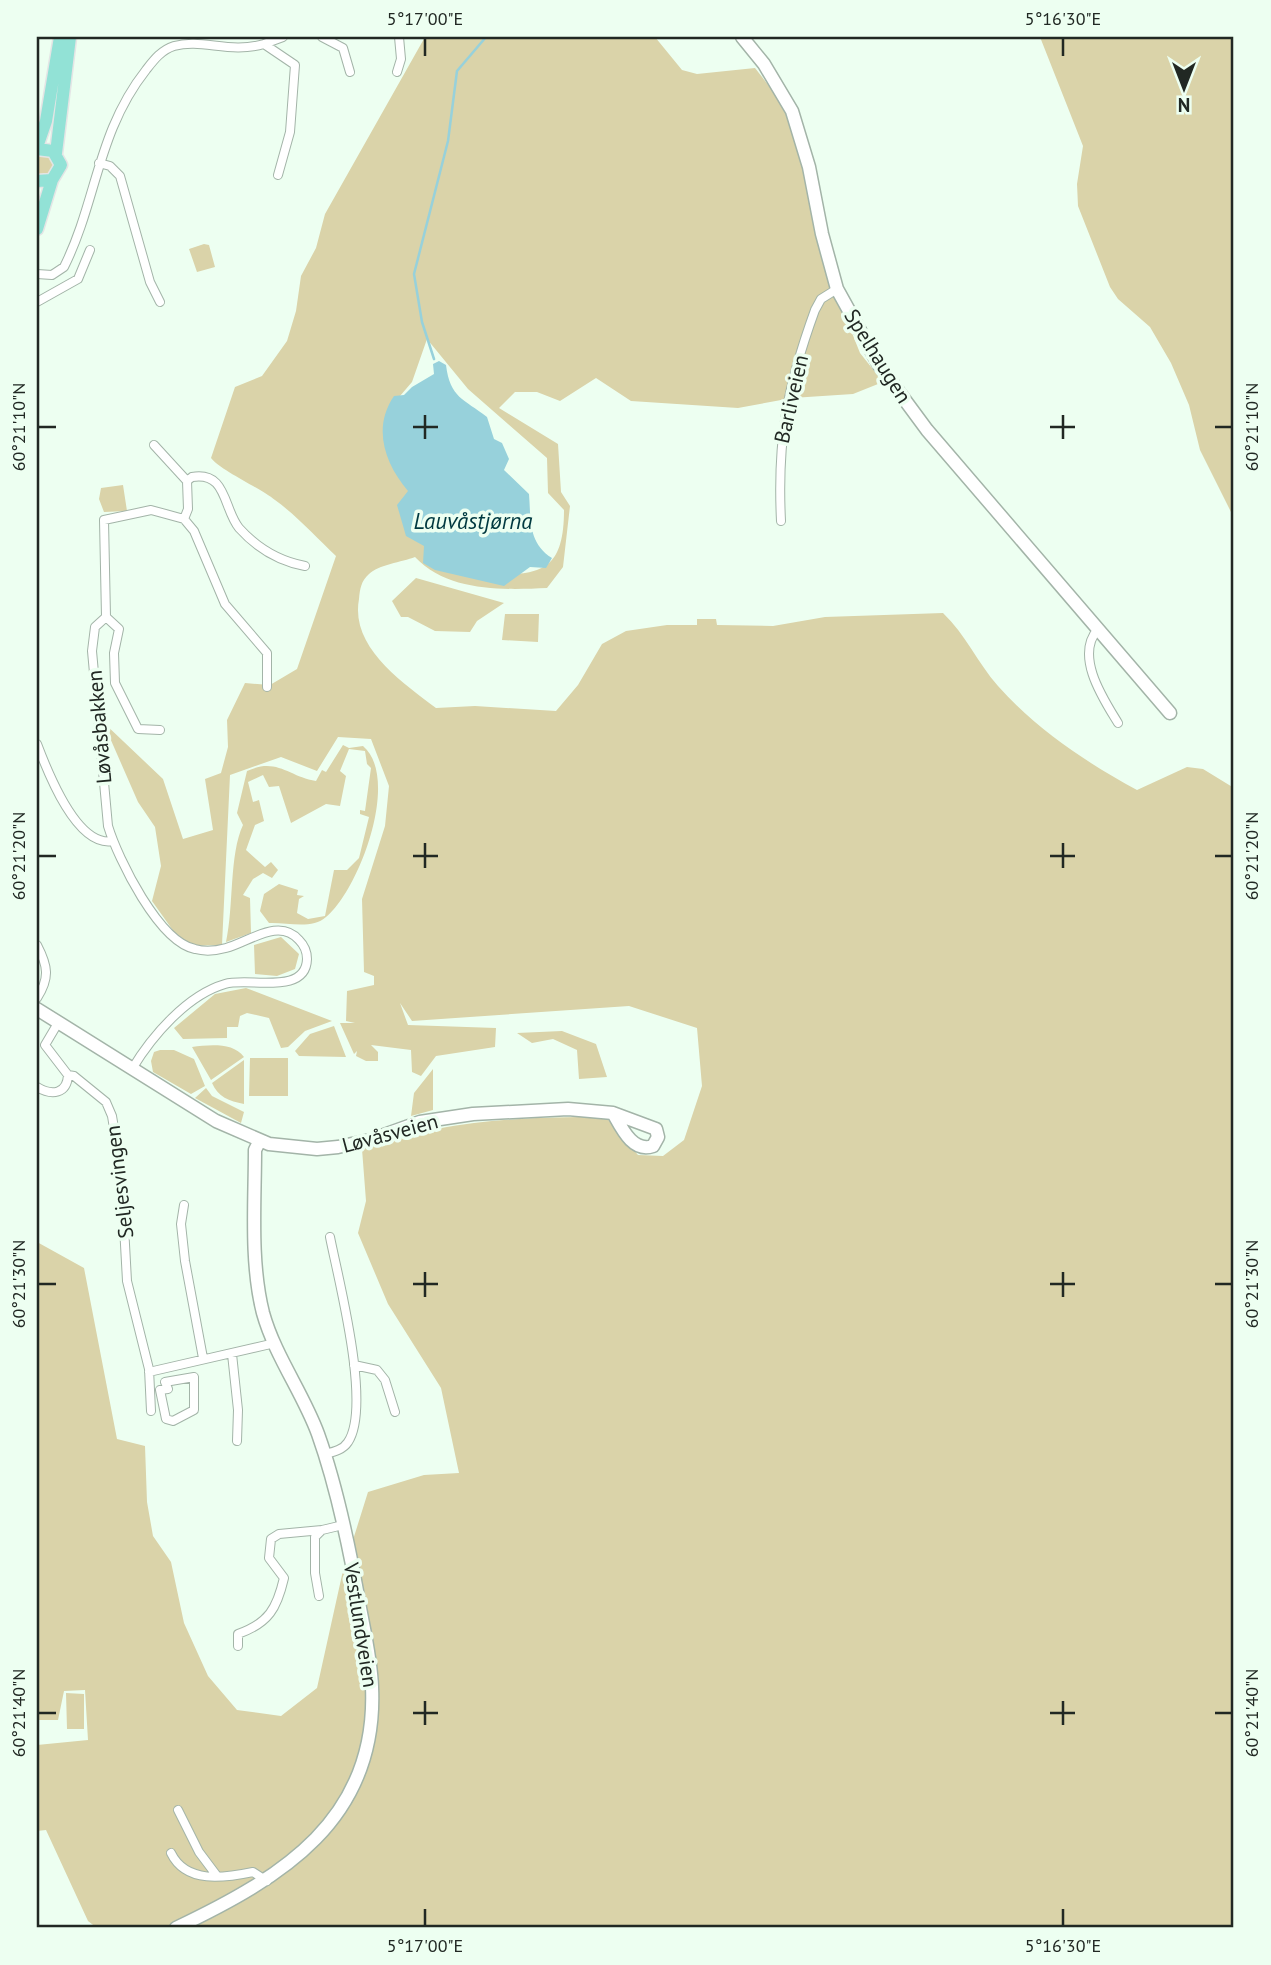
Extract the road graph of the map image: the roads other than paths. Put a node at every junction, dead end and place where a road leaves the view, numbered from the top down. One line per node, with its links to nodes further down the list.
1 (60, 37): 12 (main road)
2 (70, 37): 13 (main road)
3 (219, 37): 9 (street)
4 (283, 37): 8 (street)
5 (322, 37): 10 (street)
6 (399, 37): 11 (street)
7 (742, 37): 21 (main road, Spelhaugen)
8 (264, 44): 9 (street); 15 (street)
9 (216, 47): 14 (street)
10 (350, 72)
11 (397, 72)
12 (37, 148): 13 (main road)
13 (56, 153): 16 (main road)
14 (99, 163): 20 (street); 23 (street)
15 (278, 175)
16 (52, 180): 17 (main road); 18 (main road)
17 (37, 181)
18 (37, 229)
19 (90, 250): 22 (street)
20 (37, 274)
21 (837, 289): 27 (street, Barliveien); 30 (main road, Spelhaugen)
22 (37, 302)
23 (160, 302)
24 (154, 445): 25 (street)
25 (187, 481): 26 (street); 28 (street)
26 (184, 519): 29 (street, Løvåsbakken); 31 (street)
27 (781, 522)
28 (305, 566)
29 (106, 617): 34 (street, Løvåsbakken); 36 (street, Løvåsbakken)
30 (1098, 629): 32 (main road, Spelhaugen); 33 (street)
31 (267, 687)
32 (1170, 713)
33 (1118, 723)
34 (160, 730)
35 (37, 744): 36 (street)
36 (113, 841): 43 (street, Løvåsbakken)
37 (37, 945): 38 (street)
38 (37, 999)
39 (37, 1009): 40 (main road, Løvåsveien)
40 (58, 1023): 42 (street); 43 (main road, Løvåsveien)
41 (37, 1040): 42 (street)
42 (45, 1045): 44 (street, Seljesvingen)
43 (132, 1069): 47 (main road, Løvåsveien)
44 (68, 1074): 45 (street); 54 (street, Seljesvingen)
45 (37, 1087)
46 (613, 1113): 47 (main road, Løvåsveien)
47 (259, 1142): 50 (main road, Vestlundveien)
48 (184, 1205): 52 (street)
49 (330, 1237): 53 (street)
50 (275, 1343): 51 (street); 59 (main road, Vestlundveien)
51 (232, 1354): 52 (street); 58 (street)
52 (203, 1358): 54 (street)
53 (354, 1365): 57 (street); 59 (street)
54 (149, 1372): 56 (street, Seljesvingen)
55 (194, 1377): 55 (street)
56 (151, 1411)
57 (395, 1412)
58 (237, 1441)
59 (325, 1454): 60 (main road, Vestlundveien)
60 (343, 1525): 61 (street); 67 (main road, Vestlundveien)
61 (323, 1530): 62 (street, Vestlundveien); 63 (street)
62 (319, 1596)
63 (237, 1646)
64 (178, 1810): 66 (street)
65 (170, 1853): 66 (street)
66 (217, 1876): 67 (street)
67 (267, 1881): 68 (main road, Vestlundveien)
68 (176, 1928)

